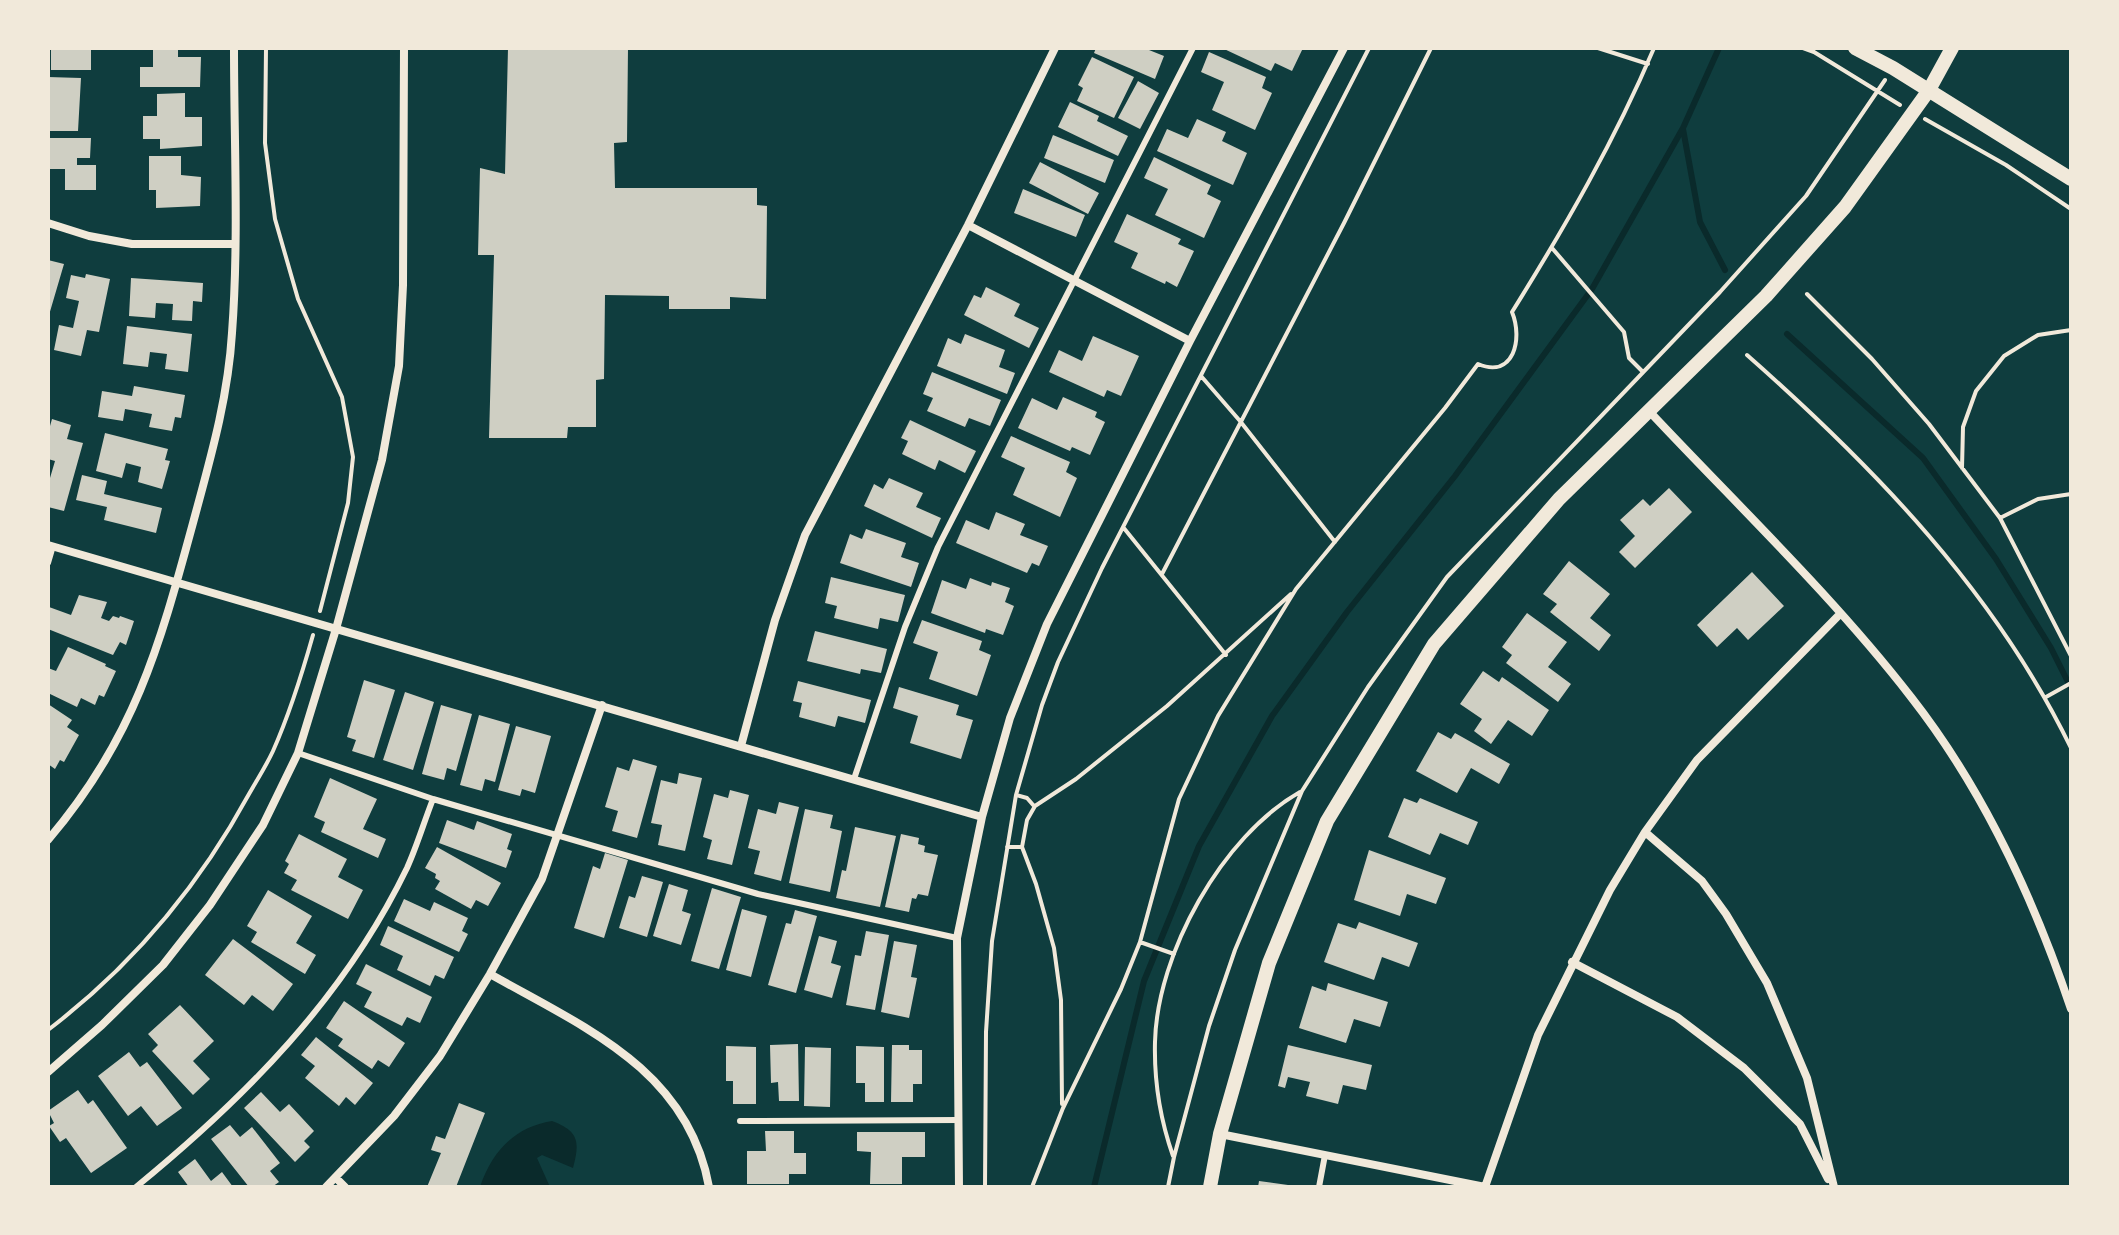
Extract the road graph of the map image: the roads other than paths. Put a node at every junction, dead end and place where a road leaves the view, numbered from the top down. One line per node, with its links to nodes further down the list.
1 (234, 48): 12 (street)
2 (404, 48): 20 (street)
3 (1055, 48): 11 (street)
4 (1193, 48): 13 (lane)
5 (1344, 48): 14 (street)
6 (1855, 48): 8 (street)
7 (1952, 48): 8 (street)
8 (1929, 90): 9 (street); 15 (street)
9 (2071, 179)
10 (48, 223): 12 (street)
11 (968, 225): 13 (street); 22 (street)
12 (234, 244): 18 (street)
13 (1074, 280): 14 (street); 24 (lane)
14 (1190, 341): 26 (street)
15 (1649, 411): 19 (street); 37 (street)
16 (51, 545): 17 (lane); 18 (street)
17 (48, 563)
18 (177, 583): 20 (street); 29 (street)
19 (1840, 614): 27 (street); 33 (street)
20 (336, 629): 21 (street); 23 (street)
21 (602, 705): 22 (street); 28 (street)
22 (741, 746): 24 (street)
23 (298, 753): 25 (lane); 34 (street)
24 (854, 779): 26 (street)
25 (433, 799): 28 (lane); 40 (lane)
26 (982, 817): 30 (street)
27 (1645, 832): 31 (street); 48 (street)
28 (560, 834): 30 (lane); 32 (street)
29 (48, 840)
30 (957, 938): 35 (street)
31 (1572, 962): 47 (street); 48 (street)
32 (490, 974): 39 (street); 43 (street)
33 (2071, 1009)
34 (48, 1072)
35 (959, 1120): 36 (lane); 44 (street)
36 (740, 1121)
37 (1220, 1134): 38 (street); 45 (street)
38 (1325, 1155): 46 (lane); 47 (street)
39 (336, 1178): 41 (street); 42 (street)
40 (136, 1187)
41 (326, 1187)
42 (345, 1187)
43 (709, 1187)
44 (959, 1187)
45 (1210, 1187)
46 (1319, 1187)
47 (1485, 1187)
48 (1834, 1187)

